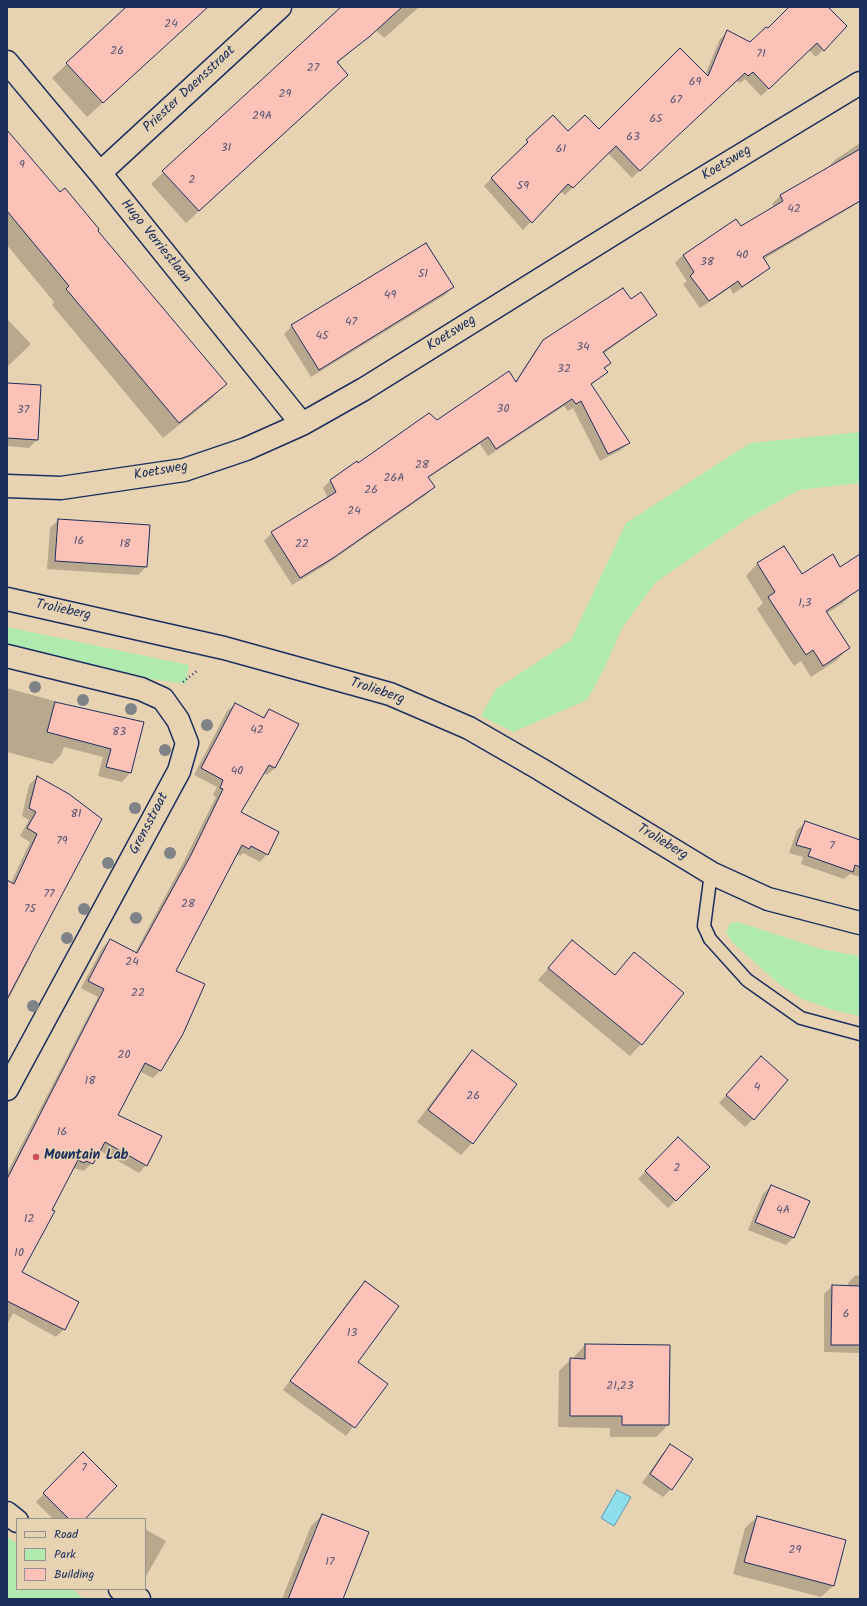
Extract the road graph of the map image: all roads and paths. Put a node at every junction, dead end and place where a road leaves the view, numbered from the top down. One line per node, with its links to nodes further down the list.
1 (280, 7): 4 (street, Priester Daensstraat)
2 (7, 62): 4 (street, Hugo Verriestlaan)
3 (860, 83): 5 (street, Koetsweg)
4 (100, 173): 5 (street, Hugo Verriestlaan)
5 (302, 424): 6 (street, Koetsweg)
6 (7, 486)
7 (7, 599): 8 (street, Trolieberg)
8 (224, 648): 10 (path); 11 (street, Trolieberg)
9 (7, 656): 10 (street)
10 (163, 699): 14 (street, Grensstraat)
11 (711, 873): 12 (street, Trolieberg); 13 (lane)
12 (860, 923)
13 (860, 1034)
14 (7, 1089)
15 (7, 1513): 16 (street)
16 (16, 1520)
17 (122, 1590): 18 (street)
18 (139, 1599)

